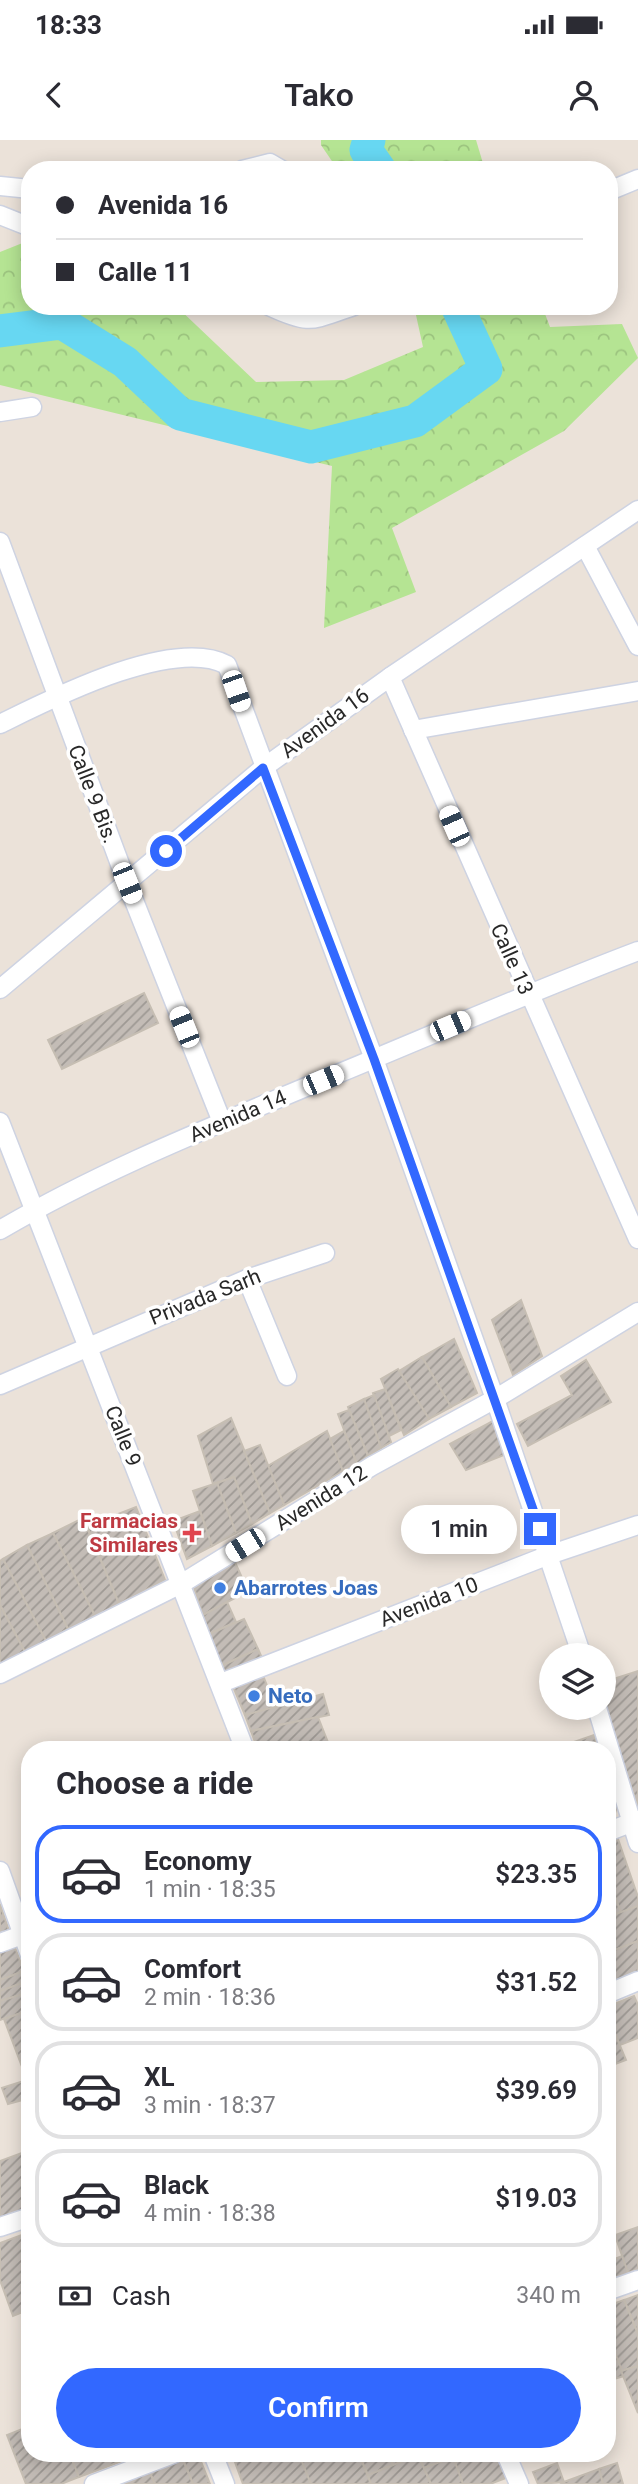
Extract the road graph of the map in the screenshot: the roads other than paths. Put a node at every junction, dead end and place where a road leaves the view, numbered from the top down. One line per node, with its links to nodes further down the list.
1 (638, 179): 3 (street)
2 (0, 186): 4 (street)
3 (618, 187)
4 (21, 188)
5 (0, 215): 6 (street)
6 (21, 223)
7 (289, 315): 8 (street)
8 (329, 315)
9 (32, 407): 10 (street)
10 (0, 412)
11 (638, 510): 13 (street, Avenida 16)
12 (0, 542): 17 (street, Calle 9 Bis.)
13 (585, 546): 14 (street); 15 (street, Avenida 16)
14 (638, 646)
15 (390, 677): 19 (street, Calle 13); 20 (street, Avenida 16)
16 (638, 691): 19 (street)
17 (57, 696): 18 (street); 20 (street); 21 (street, Calle 9 Bis.)
18 (0, 724)
19 (413, 730): 24 (street, Calle 13)
20 (263, 768): 21 (street, Avenida 16); 25 (street)
21 (127, 883): 23 (street, Avenida 16); 27 (street, Calle 9 Bis.)
22 (638, 951): 24 (street, Avenida 14)
23 (0, 989)
24 (527, 994): 25 (street, Avenida 14); 30 (street, Calle 13)
25 (374, 1059): 27 (street, Avenida 14); 37 (street)
26 (0, 1122): 28 (street, Calle 9)
27 (222, 1122): 28 (street, Avenida 14)
28 (35, 1209): 29 (street, Avenida 14); 34 (street, Calle 9)
29 (0, 1230)
30 (638, 1239)
31 (325, 1253): 32 (street, Privada Sarh)
32 (247, 1279): 34 (street, Privada Sarh); 35 (street)
33 (638, 1312): 37 (street, Avenida 12)
34 (87, 1346): 36 (street, Privada Sarh); 40 (street, Calle 9)
35 (287, 1376)
36 (0, 1385)
37 (495, 1399): 39 (street); 40 (street, Avenida 12)
38 (638, 1524): 39 (street, Avenida 10)
39 (550, 1555): 41 (street); 43 (street, Avenida 10)
40 (181, 1584): 42 (street, Avenida 12); 43 (street, Calle 9)
41 (578, 1643)
42 (0, 1674)
43 (221, 1683): 45 (street, Calle 9)
44 (601, 1720): 46 (street)
45 (242, 1741)
46 (608, 1741)
47 (616, 1764): 48 (street)
48 (635, 1821): 49 (street); 50 (street)
49 (616, 1828)
50 (638, 1843)
51 (0, 1871): 52 (street)
52 (21, 1932)
53 (21, 1935): 54 (street)
54 (0, 1943)
55 (638, 1981): 56 (street)
56 (616, 1990)
57 (21, 2220): 58 (street)
58 (0, 2227)
59 (638, 2280): 60 (street)
60 (616, 2288)
61 (152, 2462): 64 (street)
62 (216, 2462): 65 (street)
63 (509, 2462): 66 (street)
64 (94, 2484)
65 (225, 2484)
66 (519, 2484)

